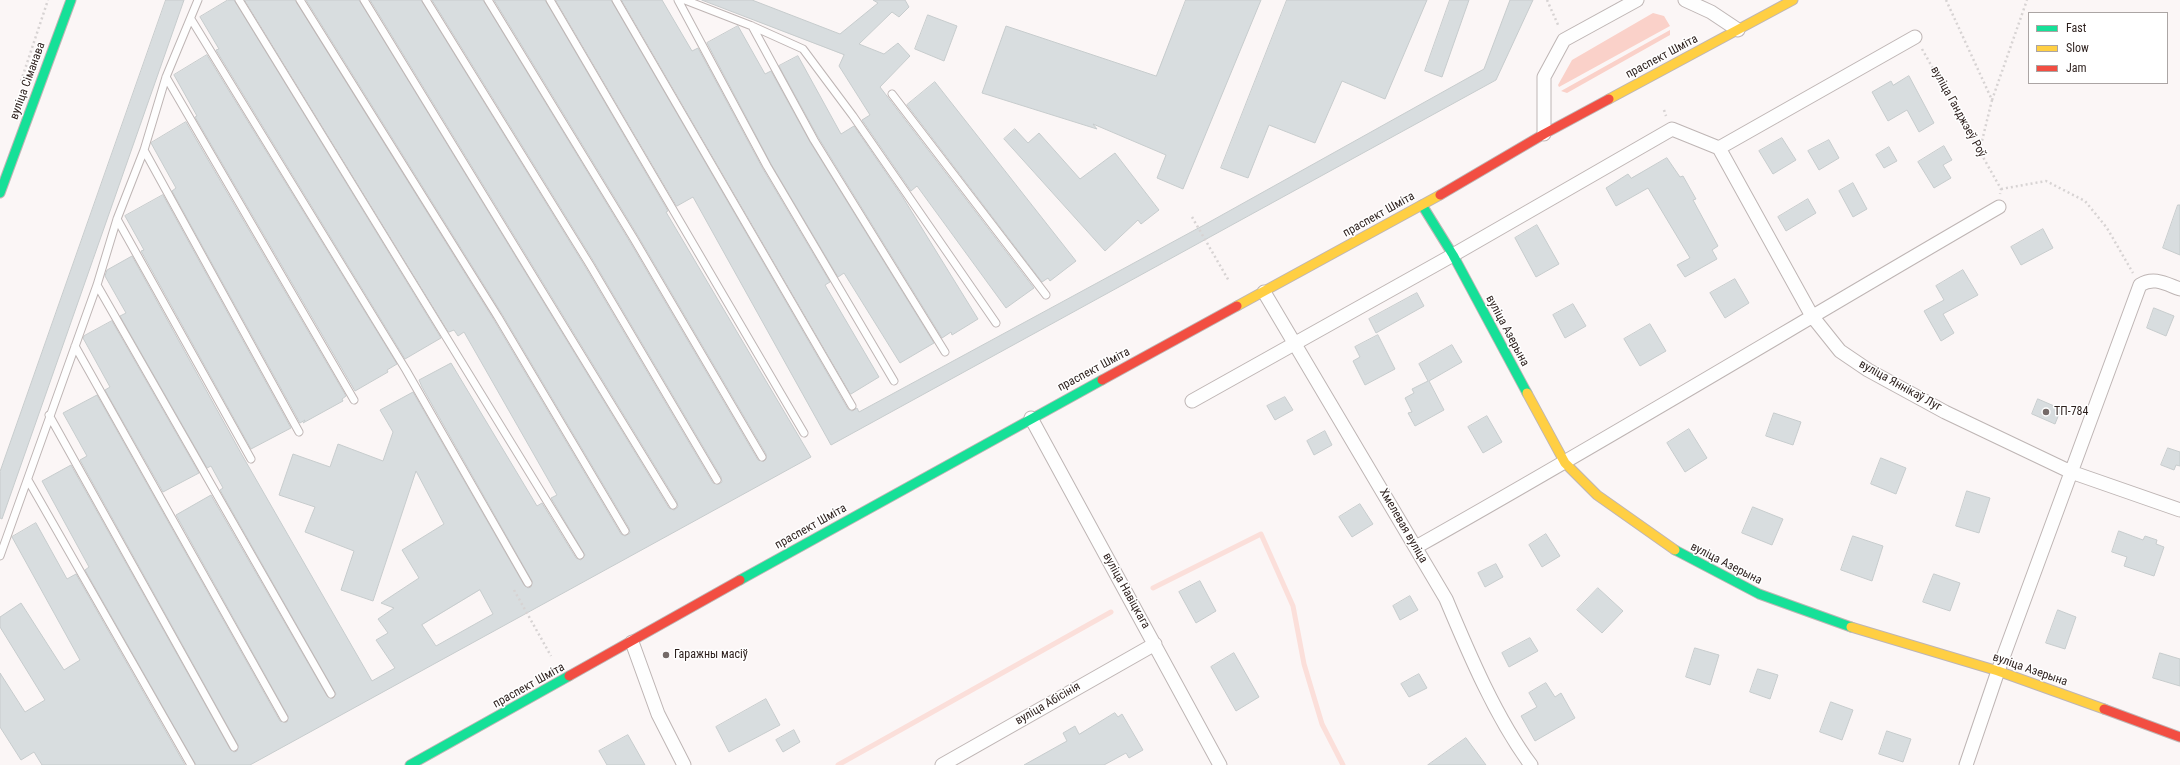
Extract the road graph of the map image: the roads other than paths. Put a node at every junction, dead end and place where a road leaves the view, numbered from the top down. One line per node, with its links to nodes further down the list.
1 (71, 0): 24 (main road, вуліца Сіманава)
2 (198, 0): 15 (lane)
3 (239, 0): 56 (lane)
4 (300, 0): 54 (lane)
5 (364, 0): 52 (lane)
6 (426, 0): 51 (lane)
7 (488, 0): 46 (lane)
8 (550, 0): 45 (lane)
9 (616, 0): 41 (lane)
10 (678, 0): 38 (lane)
11 (685, 0): 16 (lane)
12 (1637, 0): 21 (street)
13 (1685, 0): 17 (street)
14 (1793, 0): 17 (main road, праспект Шміта)
15 (191, 19): 19 (lane); 58 (lane)
16 (752, 26): 34 (lane); 37 (lane)
17 (1738, 30): 21 (main road, праспект Шміта)
18 (1915, 36): 22 (street)
19 (166, 77): 23 (lane); 39 (lane)
20 (892, 94): 32 (lane)
21 (1544, 134): 25 (main road, праспект Шміта)
22 (1719, 148): 28 (street); 33 (street, вуліца Яннікаў Луг)
23 (144, 150): 27 (lane); 44 (lane)
24 (0, 193)
25 (1422, 205): 28 (main road, вуліца Азерына); 31 (main road, праспект Шміта)
26 (1999, 208): 33 (street)
27 (117, 219): 29 (lane); 47 (lane)
28 (1453, 256): 35 (street); 48 (main road, вуліца Азерына)
29 (97, 285): 36 (lane); 62 (lane)
30 (2180, 289): 49 (street)
31 (1264, 292): 35 (street, Хмелевая вуліца); 43 (main road, праспект Шміта)
32 (1046, 295)
33 (1812, 316): 48 (street); 49 (street, вуліца Яннікаў Луг)
34 (996, 323)
35 (1296, 344): 40 (street); 55 (street, Хмелевая вуліца)
36 (75, 346): 42 (lane); 63 (lane)
37 (945, 352)
38 (894, 381)
39 (354, 400)
40 (1192, 402)
41 (852, 406)
42 (49, 415): 50 (lane); 65 (lane)
43 (1031, 418): 59 (main road, праспект Шміта); 60 (street, вуліца Навіцкага)
44 (299, 432)
45 (804, 433)
46 (762, 457)
47 (251, 459)
48 (1565, 463): 55 (street); 61 (main road, вуліца Азерына)
49 (2070, 472): 53 (street, вуліца Яннікаў Луг); 61 (street)
50 (28, 480): 57 (lane); 66 (lane)
51 (717, 480)
52 (673, 505)
53 (2180, 510)
54 (625, 530)
55 (1416, 547): 71 (street, Хмелевая вуліца)
56 (580, 555)
57 (0, 556)
58 (528, 582)
59 (632, 642): 67 (main road, праспект Шміта); 68 (street)
60 (1154, 644): 69 (street, вуліца Абісінія); 70 (street, вуліца Навіцкага)
61 (1998, 671): 64 (main road, вуліца Азерына); 72 (street)
62 (331, 694)
63 (284, 718)
64 (2180, 737)
65 (234, 747)
66 (191, 765)
67 (410, 765)
68 (684, 765)
69 (942, 765)
70 (1220, 765)
71 (1531, 765)
72 (1966, 765)

